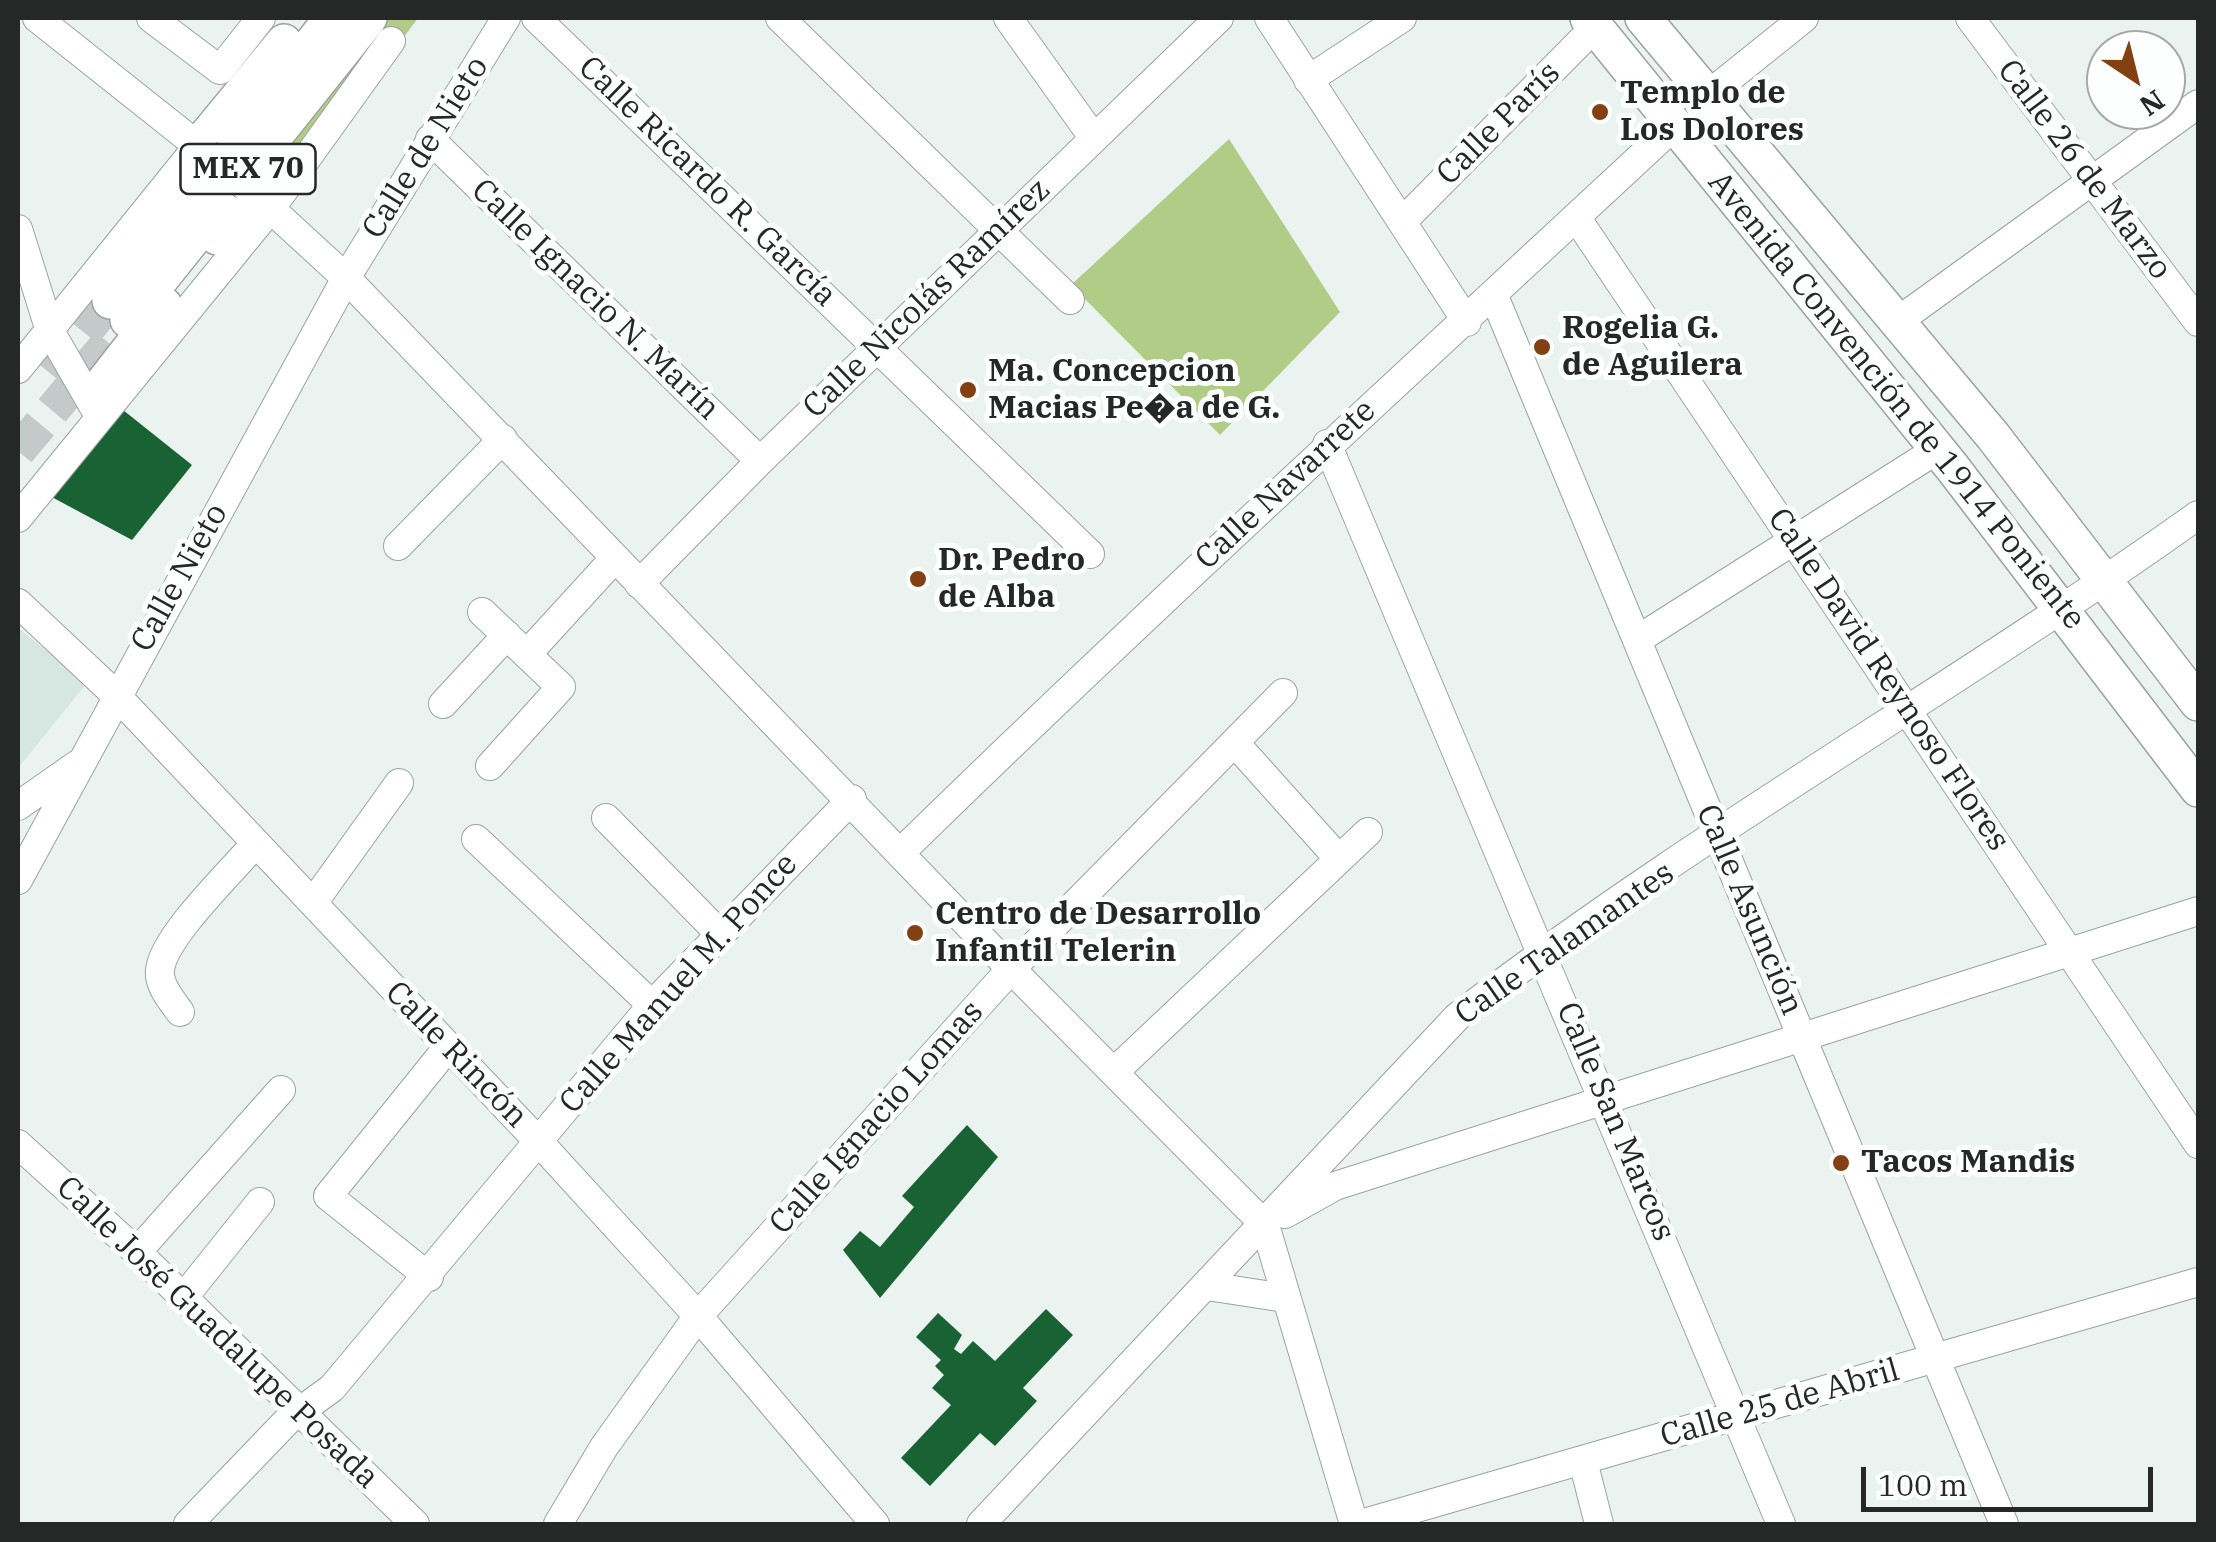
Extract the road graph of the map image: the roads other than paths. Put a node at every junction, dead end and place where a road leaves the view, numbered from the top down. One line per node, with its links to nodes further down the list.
1 (37, 18): 24 (street)
2 (151, 18): 15 (street)
3 (303, 18): 24 (main road)
4 (332, 18): 17 (main road, MEX 70)
5 (506, 18): 23 (street, Calle de Nieto)
6 (536, 18): 38 (street, Calle Ricardo R. García)
7 (780, 18): 30 (street)
8 (1008, 18): 22 (street)
9 (1219, 18): 22 (street, Calle Nicolás Ramírez)
10 (1269, 18): 18 (street)
11 (1402, 18): 18 (street)
12 (1643, 18): 19 (main road, Avenida Convención de 1914 Poniente)
13 (1804, 18): 19 (street)
14 (1970, 18): 25 (street, Calle 26 de Marzo)
15 (256, 20)
16 (1591, 22): 21 (main road, Avenida Convención de 1914 Poniente); 28 (street, Calle París)
17 (380, 29): 26 (street)
18 (1308, 80): 28 (street)
19 (1708, 95): 34 (main road, Avenida Convención de 1914 Poniente)
20 (2198, 104): 25 (street)
21 (1675, 125): 27 (street, Calle Navarrete); 43 (main road, Avenida Convención de 1914 Poniente)
22 (1093, 137): 30 (street, Calle Nicolás Ramírez)
23 (430, 138): 31 (street, Calle de Nieto); 44 (street, Calle Ignacio N. Marín)
24 (202, 150): 26 (street, bridge); 37 (street)
25 (2090, 181): 34 (street); 36 (street, Calle 26 de Marzo)
26 (260, 198): 31 (street); 40 (main road)
27 (1576, 217): 32 (street, Calle Navarrete); 47 (street, Calle David Reynoso Flores)
28 (1403, 222): 35 (street)
29 (18, 229): 37 (street)
30 (996, 231): 33 (street); 38 (street, Calle Nicolás Ramírez)
31 (346, 278): 41 (street); 59 (street, Calle Nieto)
32 (1494, 296): 35 (street, Calle Navarrete); 56 (street, Calle Asunción)
33 (1070, 300)
34 (1898, 321): 51 (main road, Avenida Convención de 1914 Poniente)
35 (1466, 322): 42 (street, Calle Navarrete)
36 (2198, 322)
37 (50, 331): 39 (street); 40 (street)
38 (878, 346): 44 (street, Calle Nicolás Ramírez); 49 (street, Calle Ricardo R. García)
39 (18, 369)
40 (99, 402): 46 (street)
41 (503, 439): 48 (street); 50 (street)
42 (1327, 444): 76 (street, Calle Navarrete); 82 (street, Calle San Marcos)
43 (1938, 450): 47 (street); 54 (main road, Avenida Convención de 1914 Poniente)
44 (760, 461): 52 (street, Calle Nicolás Ramírez)
45 (2198, 515): 51 (street, Calle Talamantes)
46 (18, 518)
47 (1795, 540): 56 (street); 62 (street, Calle David Reynoso Flores)
48 (398, 546)
49 (1090, 554)
50 (614, 558): 52 (street); 57 (street)
51 (2107, 580): 54 (street, Calle Talamantes); 60 (main road, Avenida Convención de 1914 Poniente)
52 (639, 584): 68 (street)
53 (18, 603): 59 (street, Calle Rincón)
54 (2064, 610): 62 (street, Calle Talamantes); 67 (main road, Avenida Convención de 1914 Poniente)
55 (482, 612): 57 (street)
56 (1640, 638): 72 (street, Calle Asunción)
57 (517, 644): 61 (street); 65 (street)
58 (1283, 693): 63 (street, Calle Ignacio Lomas)
59 (116, 695): 64 (street, Calle Nieto); 74 (street, Calle Rincón)
60 (2198, 702)
61 (443, 704)
62 (1908, 710): 72 (street, Calle Talamantes); 83 (street, Calle David Reynoso Flores)
63 (1235, 743): 77 (street); 84 (street, Calle Ignacio Lomas)
64 (79, 763): 69 (street); 75 (street, Calle Nieto)
65 (490, 766)
66 (400, 783): 79 (street)
67 (2198, 789)
68 (852, 799): 76 (street); 81 (street, Calle Manuel M. Ponce)
69 (18, 806)
70 (606, 818): 81 (street)
71 (1368, 832): 77 (street)
72 (1718, 837): 82 (street, Calle Talamantes); 87 (street, Calle Asunción)
73 (476, 839): 85 (street)
74 (256, 843): 79 (street, Calle Rincón); 86 (street)
75 (25, 849): 78 (street, Calle Nieto)
76 (902, 851): 84 (street)
77 (1339, 859): 89 (street)
78 (18, 880)
79 (313, 904): 88 (street, Calle Rincón)
80 (2198, 911): 83 (street)
81 (718, 932): 85 (street, Calle Manuel M. Ponce)
82 (1543, 951): 91 (street, Calle San Marcos); 95 (street, Calle Talamantes)
83 (2071, 952): 87 (street); 94 (street, Calle David Reynoso Flores)
84 (1011, 969): 89 (street); 104 (street, Calle Ignacio Lomas)
85 (652, 1004): 92 (street, Calle Manuel M. Ponce)
86 (180, 1012)
87 (1803, 1037): 91 (street); 105 (street, Calle Asunción)
88 (448, 1047): 92 (street, Calle Rincón); 99 (street)
89 (1114, 1072): 97 (street)
90 (280, 1090): 98 (street)
91 (1607, 1101): 95 (street); 107 (street, Calle San Marcos)
92 (538, 1141): 99 (street, Calle Manuel M. Ponce); 104 (street, Calle Rincón)
93 (18, 1144): 98 (street, Calle José Guadalupe Posada)
94 (2198, 1144)
95 (1328, 1174): 97 (street)
96 (260, 1202): 102 (street)
97 (1264, 1225): 101 (street); 103 (street)
98 (137, 1252): 102 (street, Calle José Guadalupe Posada)
99 (428, 1277): 106 (street, Calle Manuel M. Ponce)
100 (2198, 1282): 105 (street, Calle 25 de Abril)
101 (1206, 1286): 103 (street); 113 (street)
102 (184, 1297): 106 (street, Calle José Guadalupe Posada)
103 (1285, 1298): 114 (street)
104 (698, 1316): 111 (street, Calle Ignacio Lomas); 112 (street, Calle Rincón)
105 (1936, 1359): 107 (street, Calle 25 de Abril); 118 (street, Calle Asunción)
106 (302, 1412): 109 (street, Calle Manuel M. Ponce); 110 (street, Calle José Guadalupe Posada)
107 (1737, 1416): 108 (street, Calle 25 de Abril); 117 (street, Calle San Marcos)
108 (1583, 1461): 115 (street, Calle 25 de Abril); 116 (street)
109 (188, 1524)
110 (415, 1524)
111 (558, 1524)
112 (875, 1524)
113 (981, 1524)
114 (1354, 1524)
115 (1361, 1524)
116 (1599, 1524)
117 (1782, 1524)
118 (2004, 1524)

